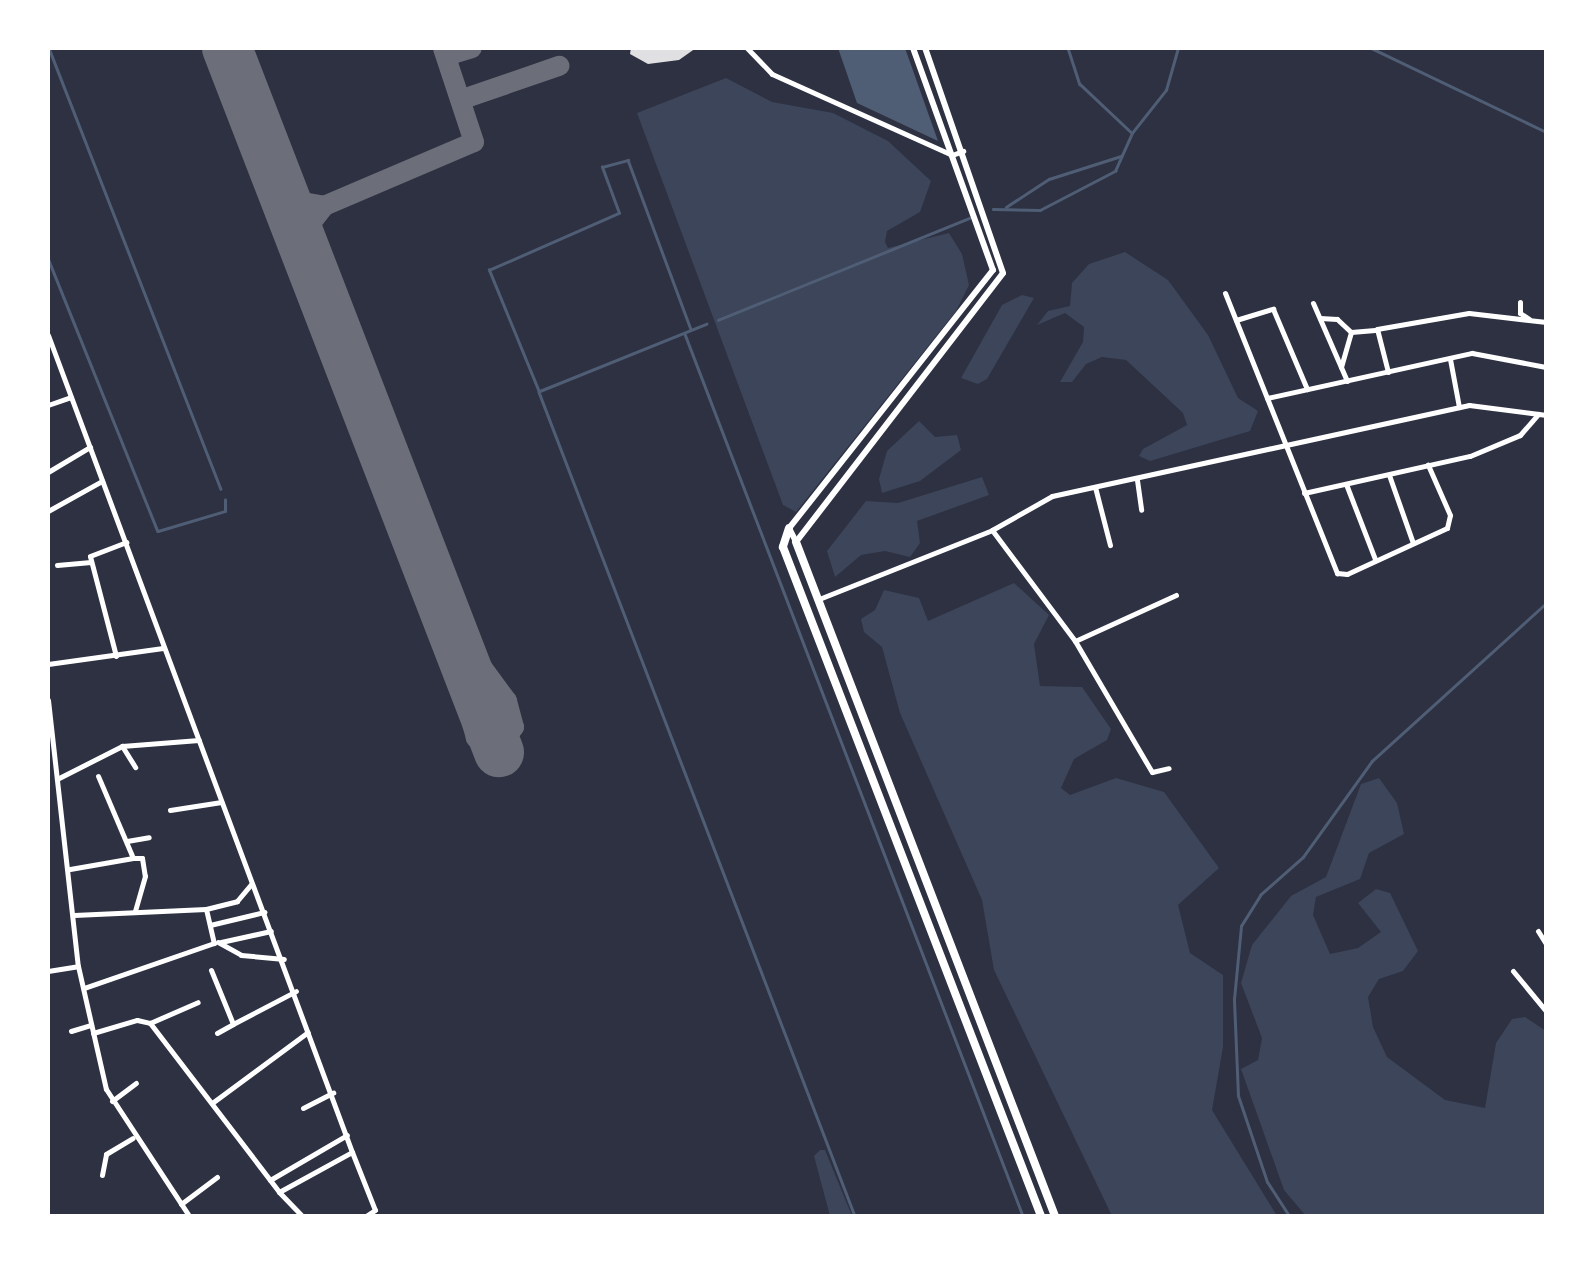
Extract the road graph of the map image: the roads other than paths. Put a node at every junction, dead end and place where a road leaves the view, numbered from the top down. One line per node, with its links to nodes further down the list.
1 (747, 48): 5 (street)
2 (913, 48): 5 (main road)
3 (925, 48): 4 (main road)
4 (963, 151): 5 (street); 44 (main road)
5 (952, 155): 41 (main road)
6 (1225, 293): 10 (street)
7 (1520, 302): 11 (street)
8 (1313, 303): 9 (street)
9 (1320, 318): 14 (street); 18 (street)
10 (1236, 320): 22 (street); 24 (street)
11 (1532, 320): 12 (street); 13 (street)
12 (1546, 322)
13 (1377, 330): 14 (street); 20 (street)
14 (1351, 332): 18 (street)
15 (48, 335): 16 (street)
16 (51, 353): 23 (street)
17 (1450, 358): 19 (street); 20 (street); 26 (street)
18 (1341, 367): 21 (street)
19 (1546, 367)
20 (1388, 372): 21 (street)
21 (1347, 381): 22 (street)
22 (1308, 390): 24 (street)
23 (71, 397): 25 (street); 29 (street)
24 (1267, 398): 30 (street)
25 (48, 406)
26 (1459, 407): 27 (street); 30 (street)
27 (1538, 413): 28 (street); 31 (street)
28 (1546, 415)
29 (90, 447): 32 (street); 35 (street)
30 (1286, 449): 34 (street); 38 (street)
31 (1428, 465): 33 (street); 45 (street)
32 (48, 472)
33 (1389, 475): 36 (street); 45 (street)
34 (1137, 480): 37 (street); 39 (street)
35 (102, 481): 40 (street); 43 (street)
36 (1346, 484): 38 (street); 47 (street)
37 (1094, 487): 42 (street); 46 (street)
38 (1304, 492): 47 (street)
39 (1141, 510)
40 (48, 511)
41 (789, 528): 44 (main road); 59 (highway)
42 (992, 530): 51 (street); 52 (street)
43 (126, 542): 48 (street); 53 (street)
44 (796, 542): 51 (highway)
45 (1414, 543): 47 (street)
46 (1110, 545)
47 (1375, 559)
48 (91, 562): 49 (street); 54 (street)
49 (57, 565)
50 (1176, 595): 52 (street)
51 (819, 599): 58 (highway)
52 (1076, 641): 62 (street)
53 (164, 648): 54 (street); 57 (street)
54 (116, 656): 55 (street)
55 (48, 664)
56 (48, 700): 64 (street)
57 (198, 740): 60 (street); 67 (street)
58 (872, 740): 59 (highway); 116 (highway)
59 (859, 744): 115 (highway)
60 (122, 746): 61 (street); 64 (street)
61 (135, 767)
62 (1168, 768)
63 (98, 776): 70 (street)
64 (57, 778): 65 (street)
65 (60, 801): 66 (street); 72 (street)
66 (48, 802)
67 (221, 802): 68 (street); 73 (street)
68 (170, 810)
69 (149, 837): 70 (street)
70 (127, 841): 71 (street)
71 (133, 858): 72 (street); 75 (street)
72 (70, 869): 77 (street)
73 (253, 882): 74 (street); 76 (street)
74 (206, 909): 75 (street); 78 (street)
75 (136, 911): 77 (street)
76 (264, 912): 78 (street); 80 (street)
77 (74, 916): 84 (street)
78 (210, 924): 81 (street)
79 (1538, 930): 82 (street)
80 (271, 931): 81 (street); 83 (street)
81 (216, 943): 83 (street); 88 (street)
82 (1546, 944)
83 (284, 959): 89 (street)
84 (78, 966): 86 (street); 88 (street)
85 (211, 970): 93 (street)
86 (48, 971)
87 (1514, 972): 91 (street)
88 (84, 988): 94 (street)
89 (296, 991): 93 (street); 96 (street)
90 (198, 1002): 92 (street)
91 (1546, 1011)
92 (150, 1023): 94 (street); 101 (street)
93 (233, 1024): 97 (street)
94 (92, 1029): 95 (street); 100 (street)
95 (70, 1031)
96 (308, 1032): 99 (street); 101 (street)
97 (218, 1033)
98 (136, 1083): 100 (street)
99 (332, 1092): 102 (street); 103 (street)
100 (112, 1101): 104 (street)
101 (212, 1103): 108 (street)
102 (302, 1108)
103 (347, 1135): 105 (street); 108 (street)
104 (133, 1138): 106 (street); 110 (street)
105 (352, 1152): 109 (street); 111 (street)
106 (102, 1175)
107 (217, 1177): 110 (street)
108 (270, 1180): 109 (street)
109 (279, 1192): 113 (street)
110 (181, 1204): 112 (street)
111 (376, 1213): 114 (street)
112 (189, 1216)
113 (302, 1216)
114 (366, 1216)
115 (1041, 1216)
116 (1056, 1216)

